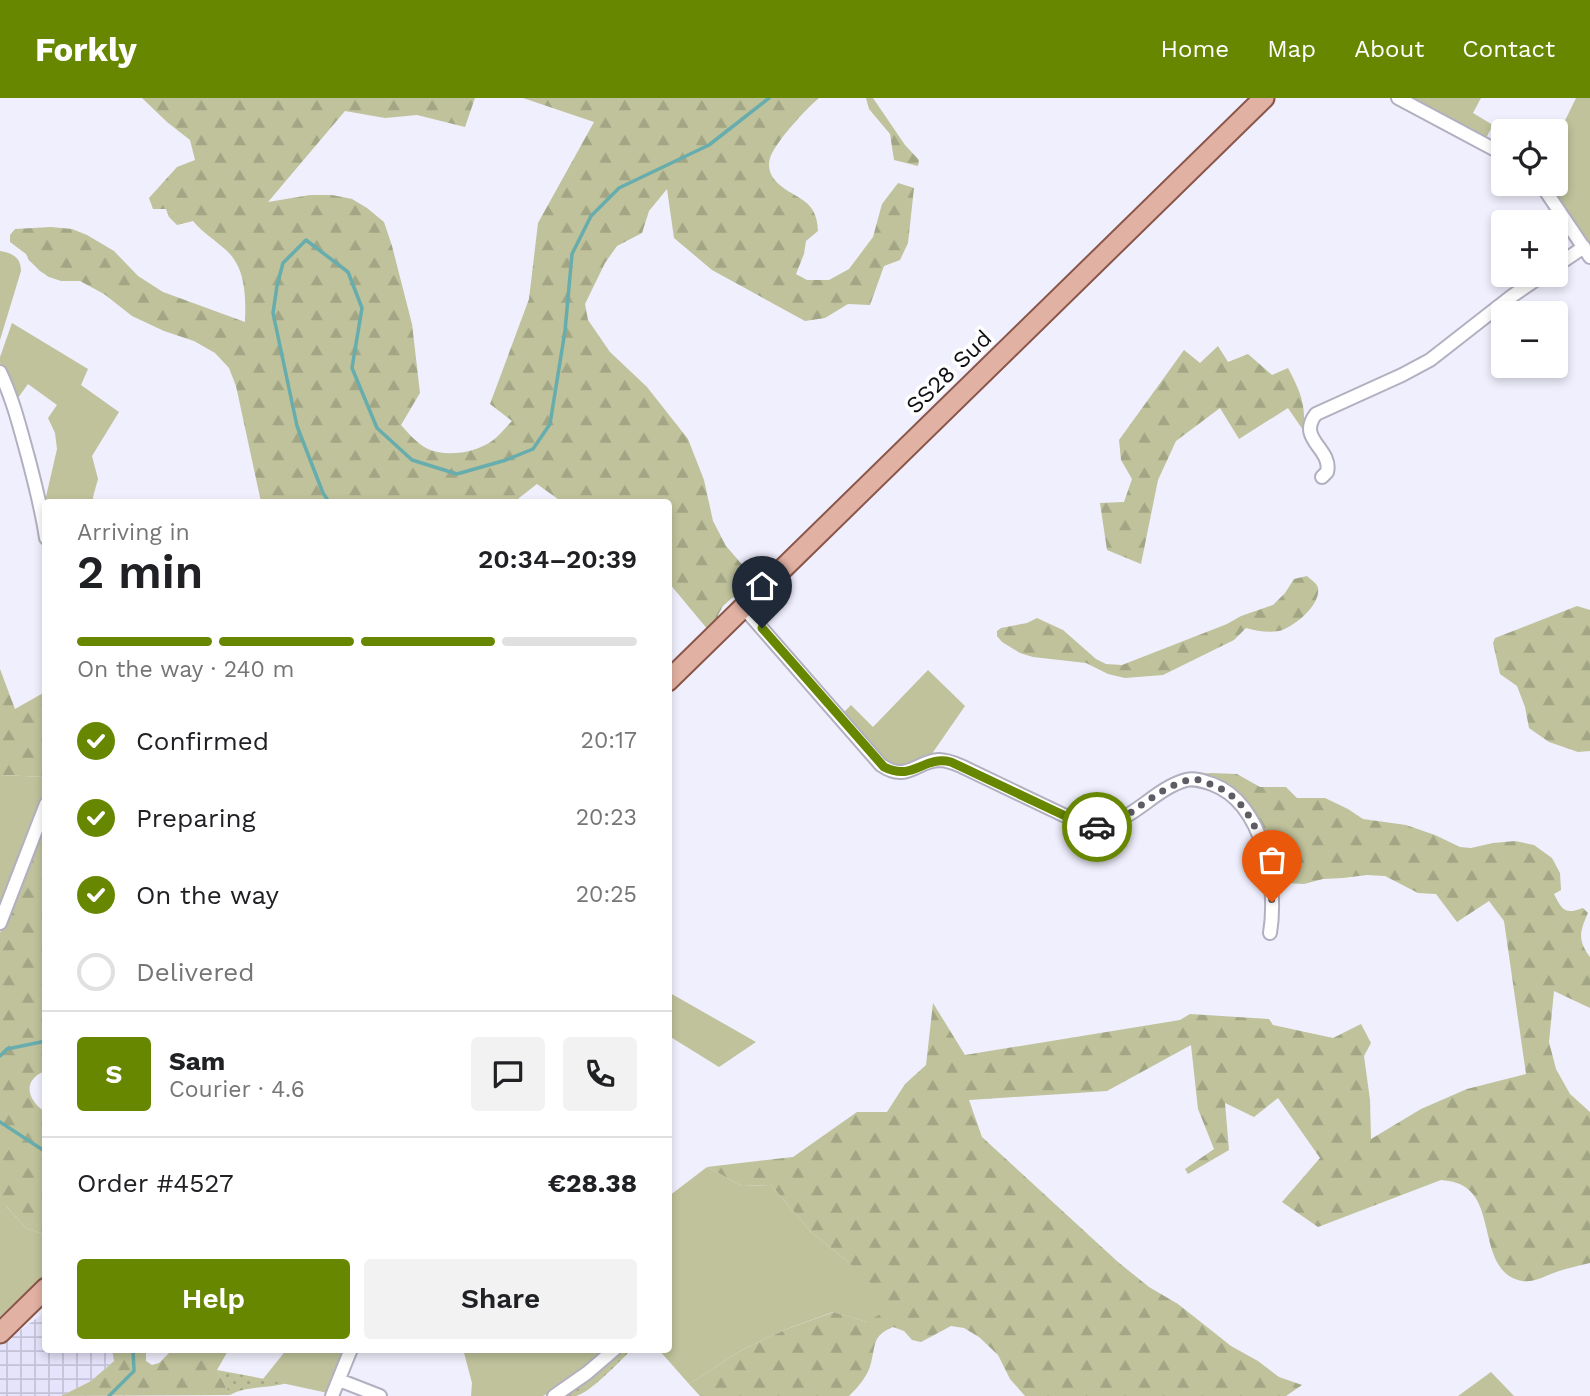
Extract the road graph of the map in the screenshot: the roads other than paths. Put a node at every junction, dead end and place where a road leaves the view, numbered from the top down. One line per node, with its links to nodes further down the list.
1 (1264, 98): 11 (main road, SS28 Sud)
2 (1398, 98): 3 (street)
3 (1491, 148)
4 (1549, 196): 5 (street)
5 (1587, 252): 6 (street)
6 (1568, 261)
7 (1525, 287): 9 (street)
8 (0, 372): 10 (street)
9 (1322, 477)
10 (42, 515)
11 (744, 608): 12 (main road, SS28 Sud); 15 (street)
12 (672, 677)
13 (42, 814): 14 (street)
14 (0, 923)
15 (1270, 933)
16 (42, 1292): 17 (main road)
17 (0, 1333)
18 (349, 1353): 20 (street)
19 (610, 1353): 23 (street)
20 (338, 1380): 21 (street); 22 (street)
21 (332, 1396)
22 (380, 1396)
23 (554, 1396)

